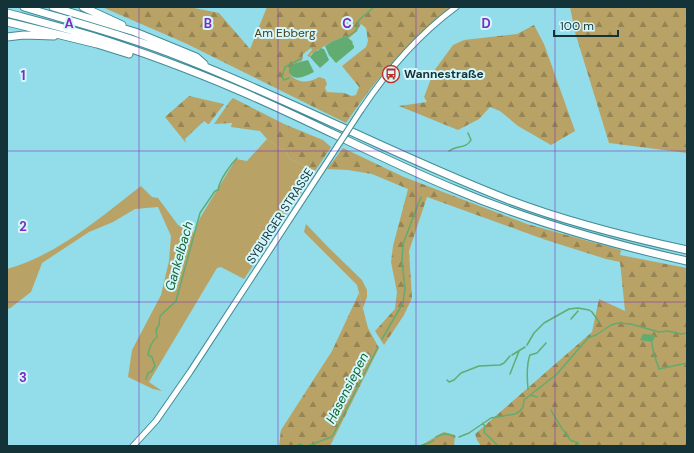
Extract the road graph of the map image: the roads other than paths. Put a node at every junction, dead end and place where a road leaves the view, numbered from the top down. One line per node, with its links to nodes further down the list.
1 (24, 7): 10 (highway)
2 (53, 7): 7 (highway)
3 (83, 7): 7 (highway)
4 (456, 7): 14 (street, SYBURGER STRASSE, bridge)
5 (7, 13): 11 (highway)
6 (7, 22): 9 (highway)
7 (135, 32): 10 (highway)
8 (7, 37): 9 (highway)
9 (97, 44): 11 (highway)
10 (211, 69): 12 (highway)
11 (321, 129): 13 (highway)
12 (687, 250)
13 (687, 261)
14 (133, 446)

